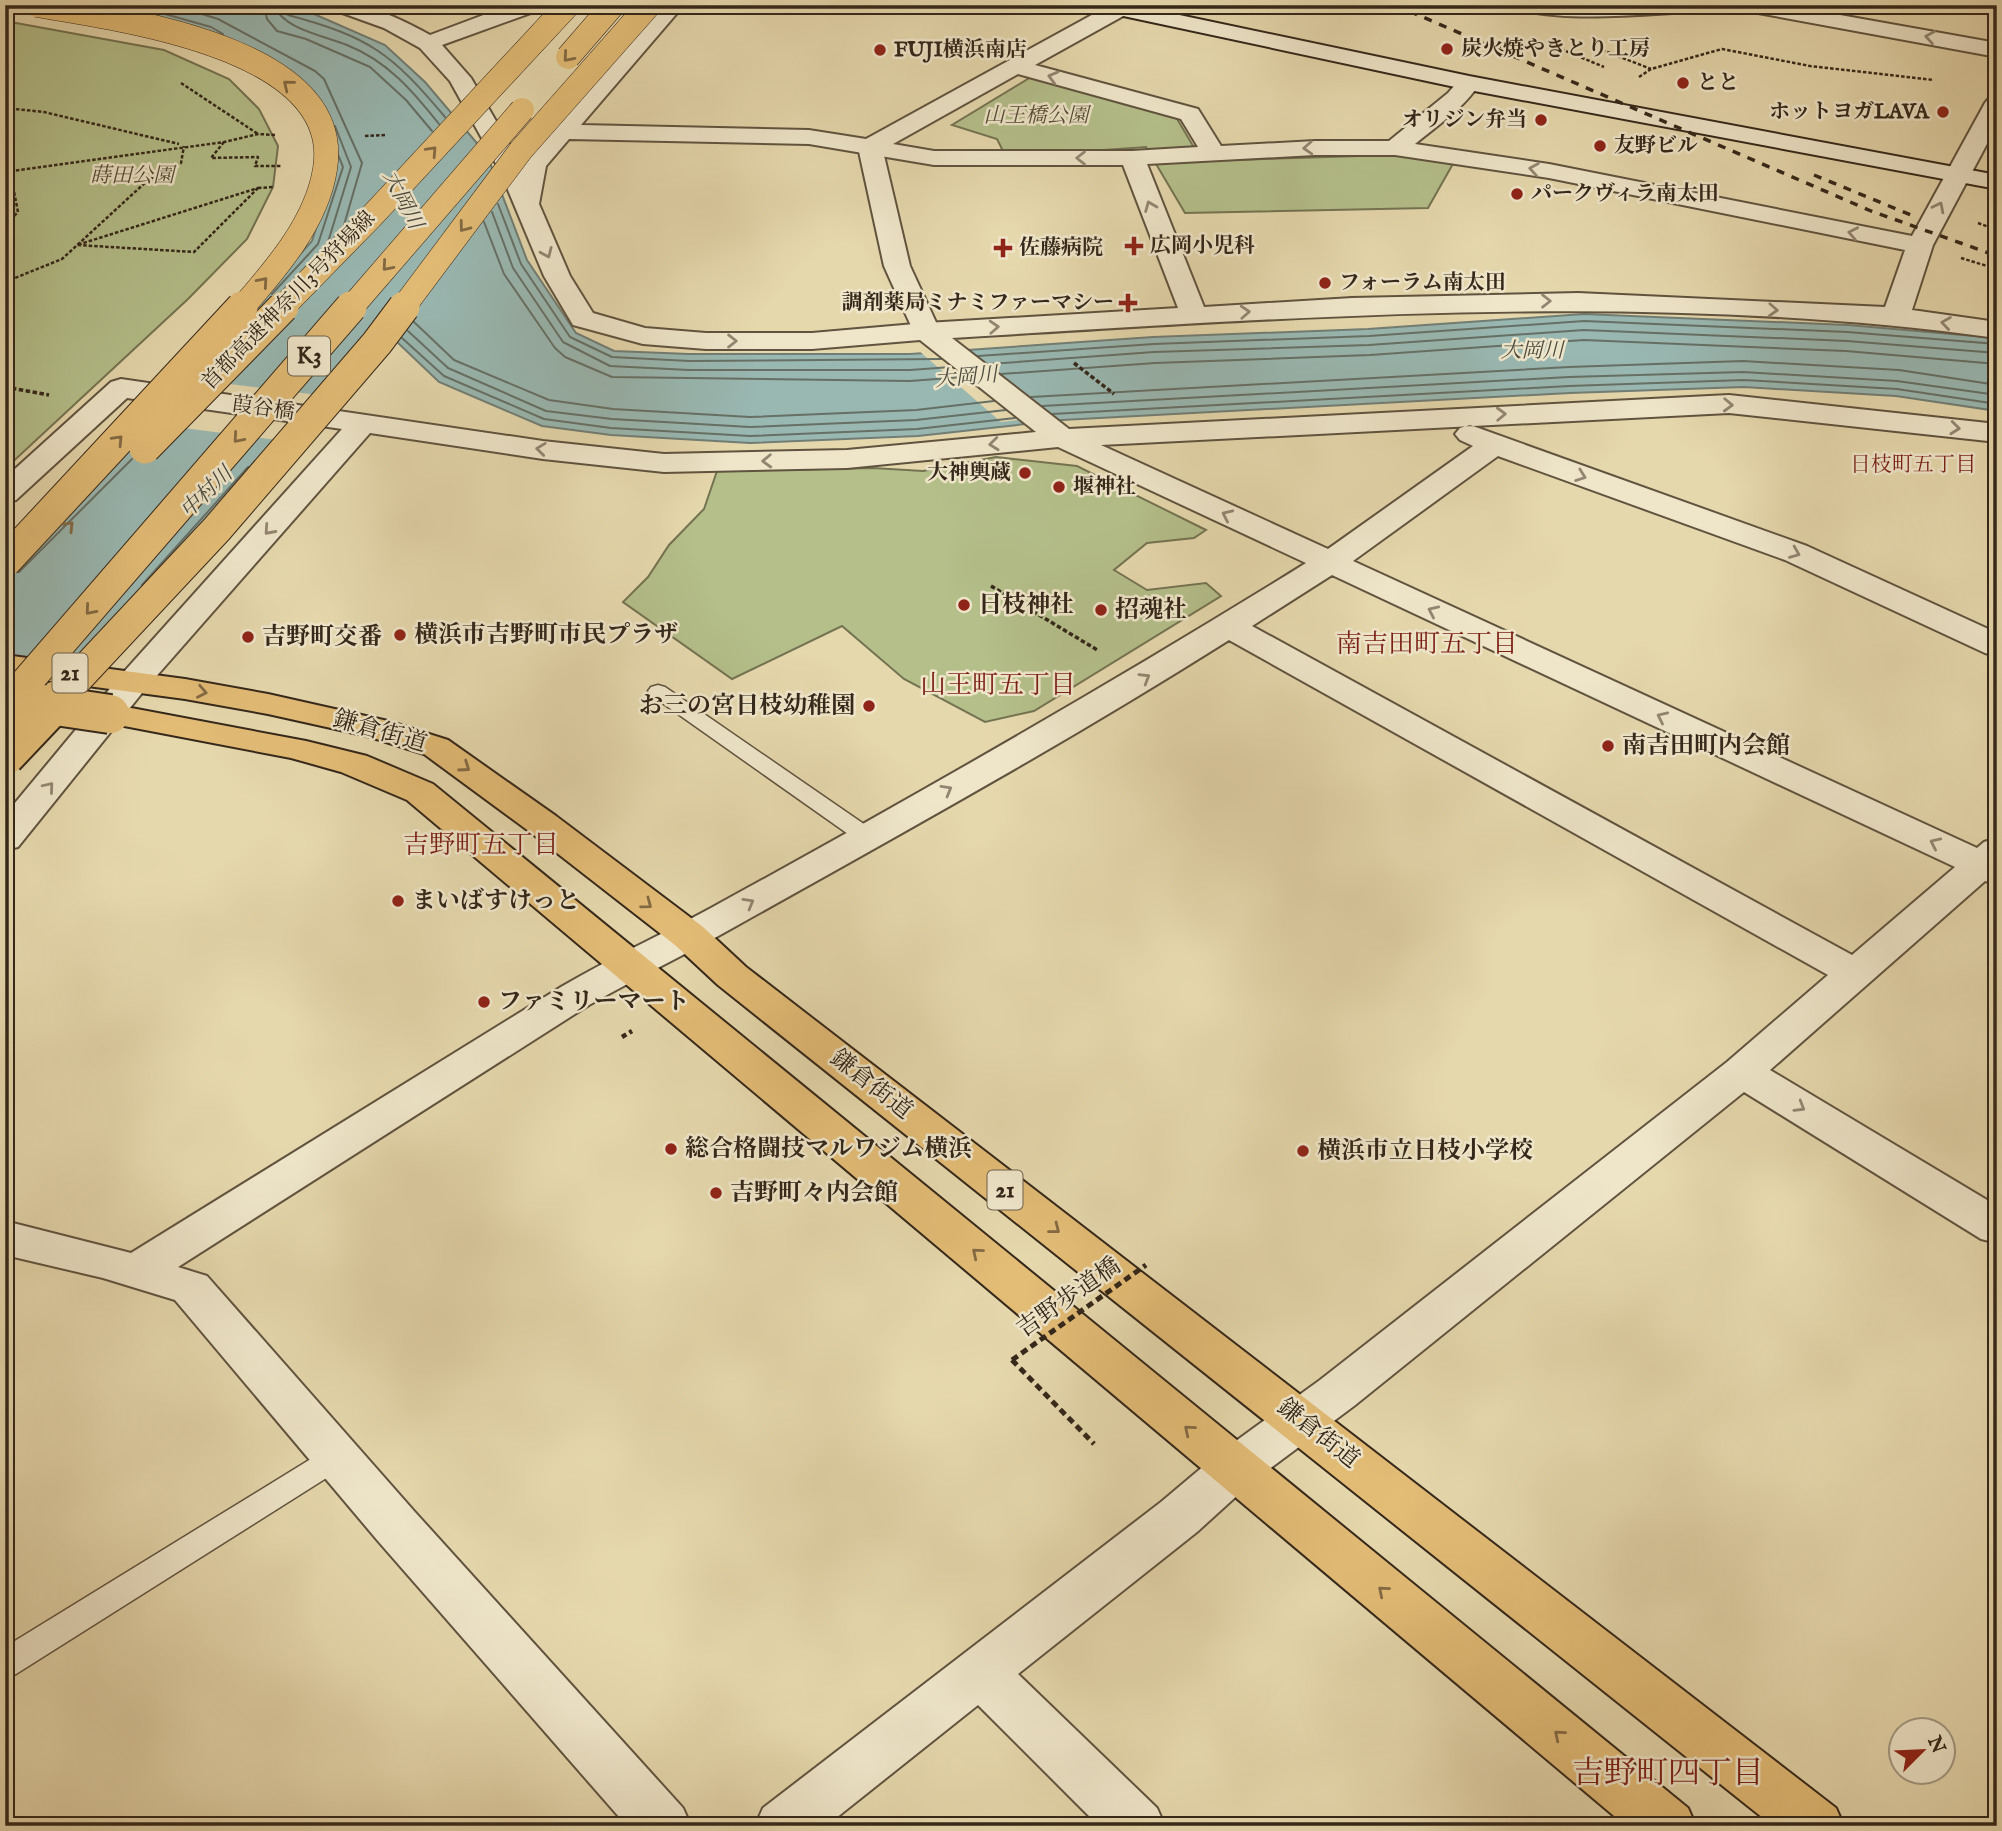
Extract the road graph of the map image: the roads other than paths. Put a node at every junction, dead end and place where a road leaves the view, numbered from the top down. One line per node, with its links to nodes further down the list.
1 (37, 5): 39 (main road, one-way to 1, bridge)
2 (342, 5): 13 (street)
3 (531, 5): 13 (street)
4 (568, 5): 39 (main road, 首都高速神奈川3号狩場線 / K3, one-way to 4, bridge)
5 (613, 5): 46 (main road, 首都高速神奈川3号狩場線 / K3, one-way to 46, bridge)
6 (649, 5): 47 (main road, one-way to 47, bridge)
7 (673, 5): 18 (street)
8 (1156, 5): 23 (street)
9 (1529, 5): 10 (street)
10 (1711, 5)
11 (1757, 6): 14 (street, one-way to 11)
12 (1115, 7): 15 (street); 16 (street)
13 (428, 43): 26 (street)
14 (1997, 50)
15 (1017, 67): 19 (street); 21 (street, one-way to 15)
16 (1469, 83): 20 (street); 23 (street)
17 (1997, 103): 23 (street)
18 (562, 132): 19 (street); 26 (street)
19 (870, 147): 22 (street, one-way to 19); 31 (street)
20 (1395, 148): 21 (street, one-way to 21); 27 (street, one-way to 20)
21 (1214, 153): 22 (street)
22 (1132, 158): 28 (street, one-way to 22)
23 (1961, 169): 24 (street); 25 (street); 27 (street, one-way to 23)
24 (1997, 169)
25 (1997, 182)
26 (526, 206): 31 (street, one-way to 31)
27 (1920, 245): 29 (street)
28 (1194, 315): 29 (street, one-way to 29); 31 (street, one-way to 28)
29 (1896, 316): 30 (street, one-way to 29)
30 (1997, 330)
31 (926, 331): 35 (street)
32 (1433, 417): 34 (street, 葭谷橋, one-way to 34); 35 (street, 葭谷橋); 36 (street)
33 (363, 424): 35 (street, 葭谷橋, one-way to 33); 37 (street, 葭谷橋); 44 (street, one-way to 44)
34 (1997, 433)
35 (1062, 438): 38 (street, one-way to 35)
36 (1494, 445): 38 (street); 41 (street, one-way to 41)
37 (5, 495)
38 (1329, 563): 40 (street); 50 (street, one-way to 38)
39 (9, 573)
40 (1228, 626): 48 (street, one-way to 40); 53 (street)
41 (1997, 646)
42 (5, 665): 44 (main road, 鎌倉街道 / 21, bridge)
43 (658, 691): 48 (lane)
44 (122, 697): 45 (main road, 鎌倉街道 / 21, bridge); 49 (street, one-way to 44); 51 (main road, 鎌倉街道 / 21, one-way to 51); 52 (main road, 鎌倉街道 / 21)
45 (5, 699)
46 (5, 707)
47 (5, 756)
48 (866, 836): 51 (street, one-way to 48)
49 (5, 839)
50 (1991, 862): 53 (street)
51 (689, 936): 52 (street); 58 (main road, 鎌倉街道 / 21, one-way to 58)
52 (628, 965): 57 (street); 60 (main road, 鎌倉街道 / 21, one-way to 52)
53 (1855, 973): 54 (street)
54 (1742, 1072): 55 (street, one-way to 55); 58 (street)
55 (1997, 1227)
56 (5, 1238): 57 (street)
57 (137, 1271): 59 (street)
58 (1298, 1419): 60 (street); 67 (main road, 鎌倉街道 / 21)
59 (337, 1457): 61 (lane); 63 (street)
60 (1235, 1468): 62 (street); 66 (main road, 鎌倉街道 / 21, one-way to 60)
61 (5, 1664)
62 (980, 1672): 64 (street); 65 (street)
63 (663, 1826)
64 (783, 1826)
65 (1137, 1826)
66 (1668, 1826)
67 (1816, 1826)

